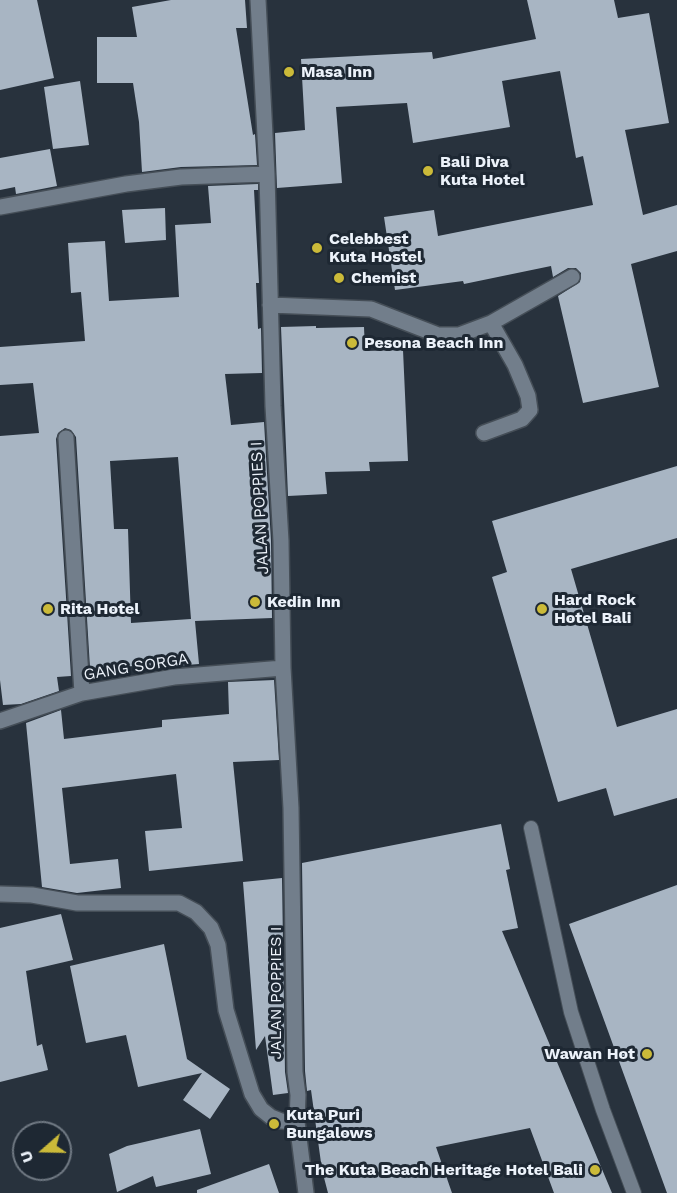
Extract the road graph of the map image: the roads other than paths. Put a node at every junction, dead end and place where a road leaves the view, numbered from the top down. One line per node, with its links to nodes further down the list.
1 (258, 0): 2 (street, JALAN POPPIES I)
2 (267, 174): 3 (street); 5 (street, JALAN POPPIES I)
3 (0, 207)
4 (572, 277): 6 (street)
5 (270, 305): 6 (street); 9 (street, JALAN POPPIES I)
6 (491, 323): 7 (street)
7 (484, 433)
8 (66, 438): 10 (street)
9 (283, 668): 10 (street, GANG SORGA); 14 (street, JALAN POPPIES I)
10 (82, 693): 11 (street, GANG SORGA)
11 (0, 721)
12 (531, 828): 16 (lane)
13 (0, 894): 14 (street)
14 (297, 1122): 15 (street, JALAN POPPIES I)
15 (306, 1193)
16 (634, 1193)

